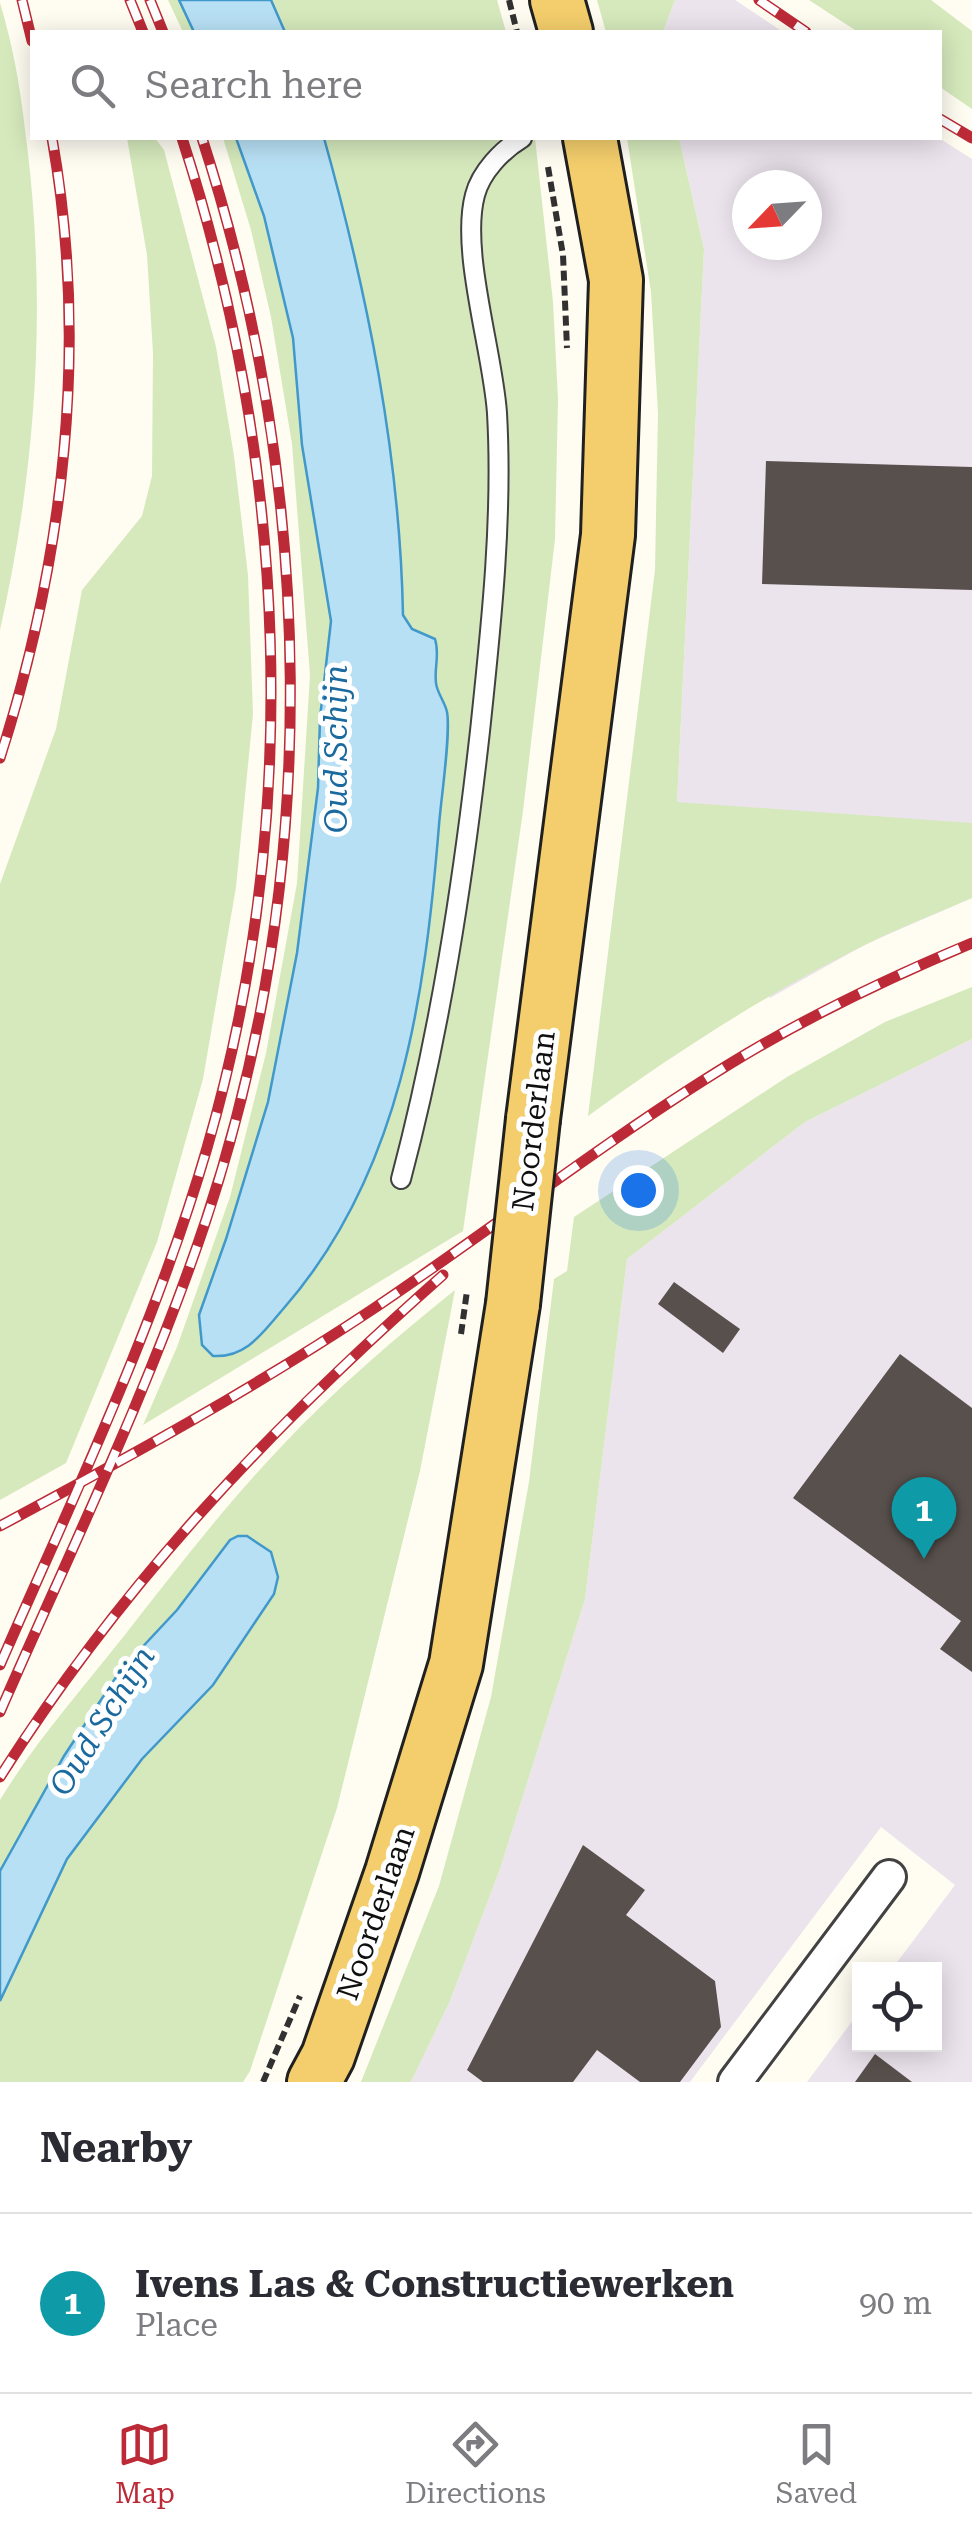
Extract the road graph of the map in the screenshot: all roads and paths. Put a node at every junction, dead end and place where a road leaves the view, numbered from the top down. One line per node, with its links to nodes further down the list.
1 (557, 0): 2 (main road)
2 (565, 30)
3 (519, 140): 6 (lane)
4 (568, 147): 5 (path); 12 (main road, Noorderlaan, bridge)
5 (568, 354)
6 (400, 1179)
7 (462, 1334): 8 (path)
8 (459, 1352)
9 (889, 1877): 13 (street)
10 (305, 1983): 11 (path)
11 (263, 2082)
12 (314, 2082)
13 (735, 2082)

